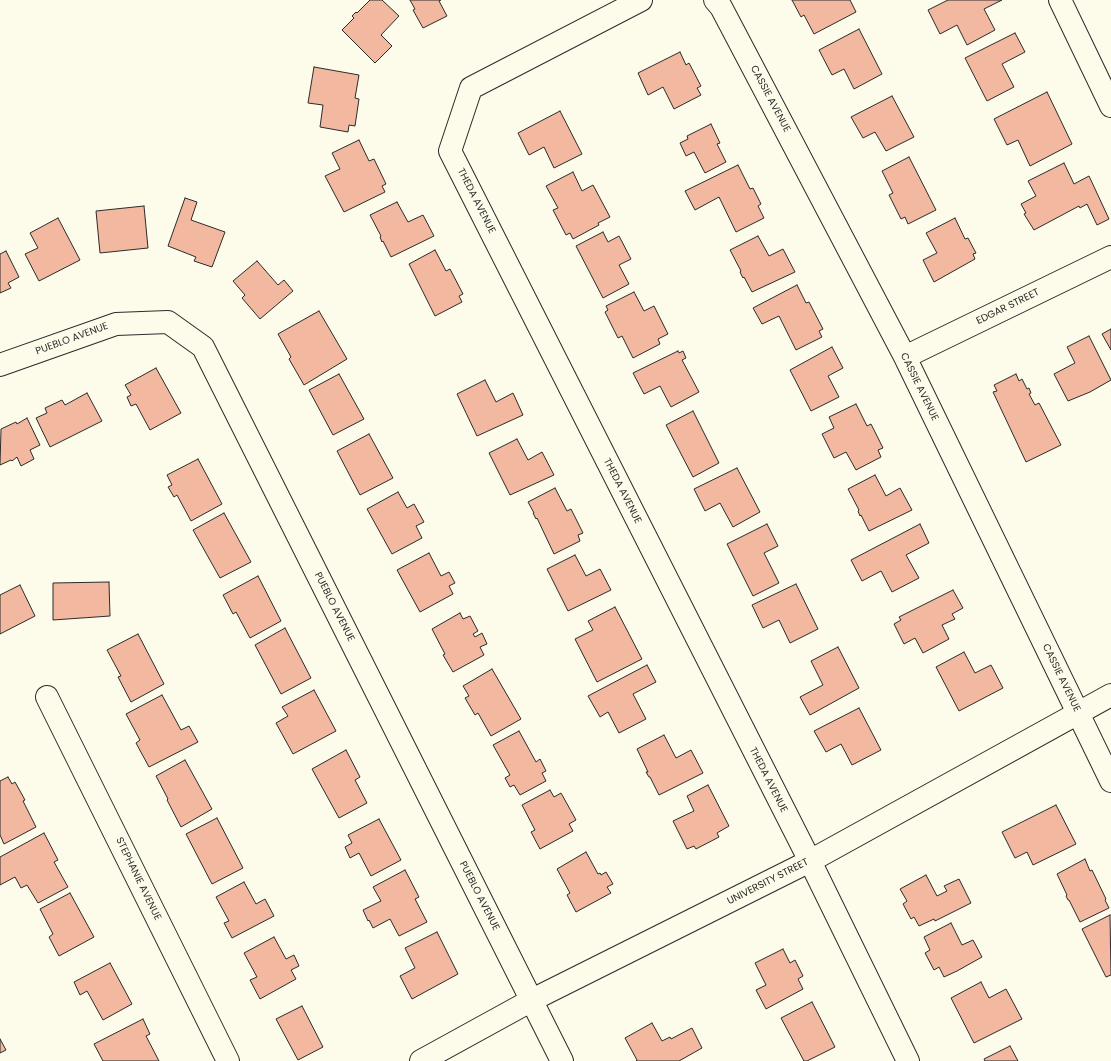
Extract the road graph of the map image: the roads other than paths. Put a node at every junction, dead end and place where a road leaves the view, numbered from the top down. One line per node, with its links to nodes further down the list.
1 (641, 0): 12 (street, THEDA AVENUE)
2 (715, 0): 6 (street, CASSIE AVENUE)
3 (1060, 0): 4 (street)
4 (1111, 106)
5 (1111, 257): 6 (street, EDGAR STREET)
6 (905, 357): 10 (street, CASSIE AVENUE)
7 (0, 365): 13 (street, PUEBLO AVENUE)
8 (1111, 695): 10 (street, UNIVERSITY STREET)
9 (47, 697): 14 (street, STEPHANIE AVENUE)
10 (1078, 713): 11 (street, CASSIE AVENUE); 12 (street, UNIVERSITY STREET)
11 (1111, 780)
12 (810, 861): 13 (street, UNIVERSITY STREET); 17 (street, THEDA AVENUE)
13 (532, 1000): 15 (street, UNIVERSITY STREET); 16 (street, PUEBLO AVENUE)
14 (228, 1061)
15 (421, 1061)
16 (562, 1061)
17 (908, 1061)

